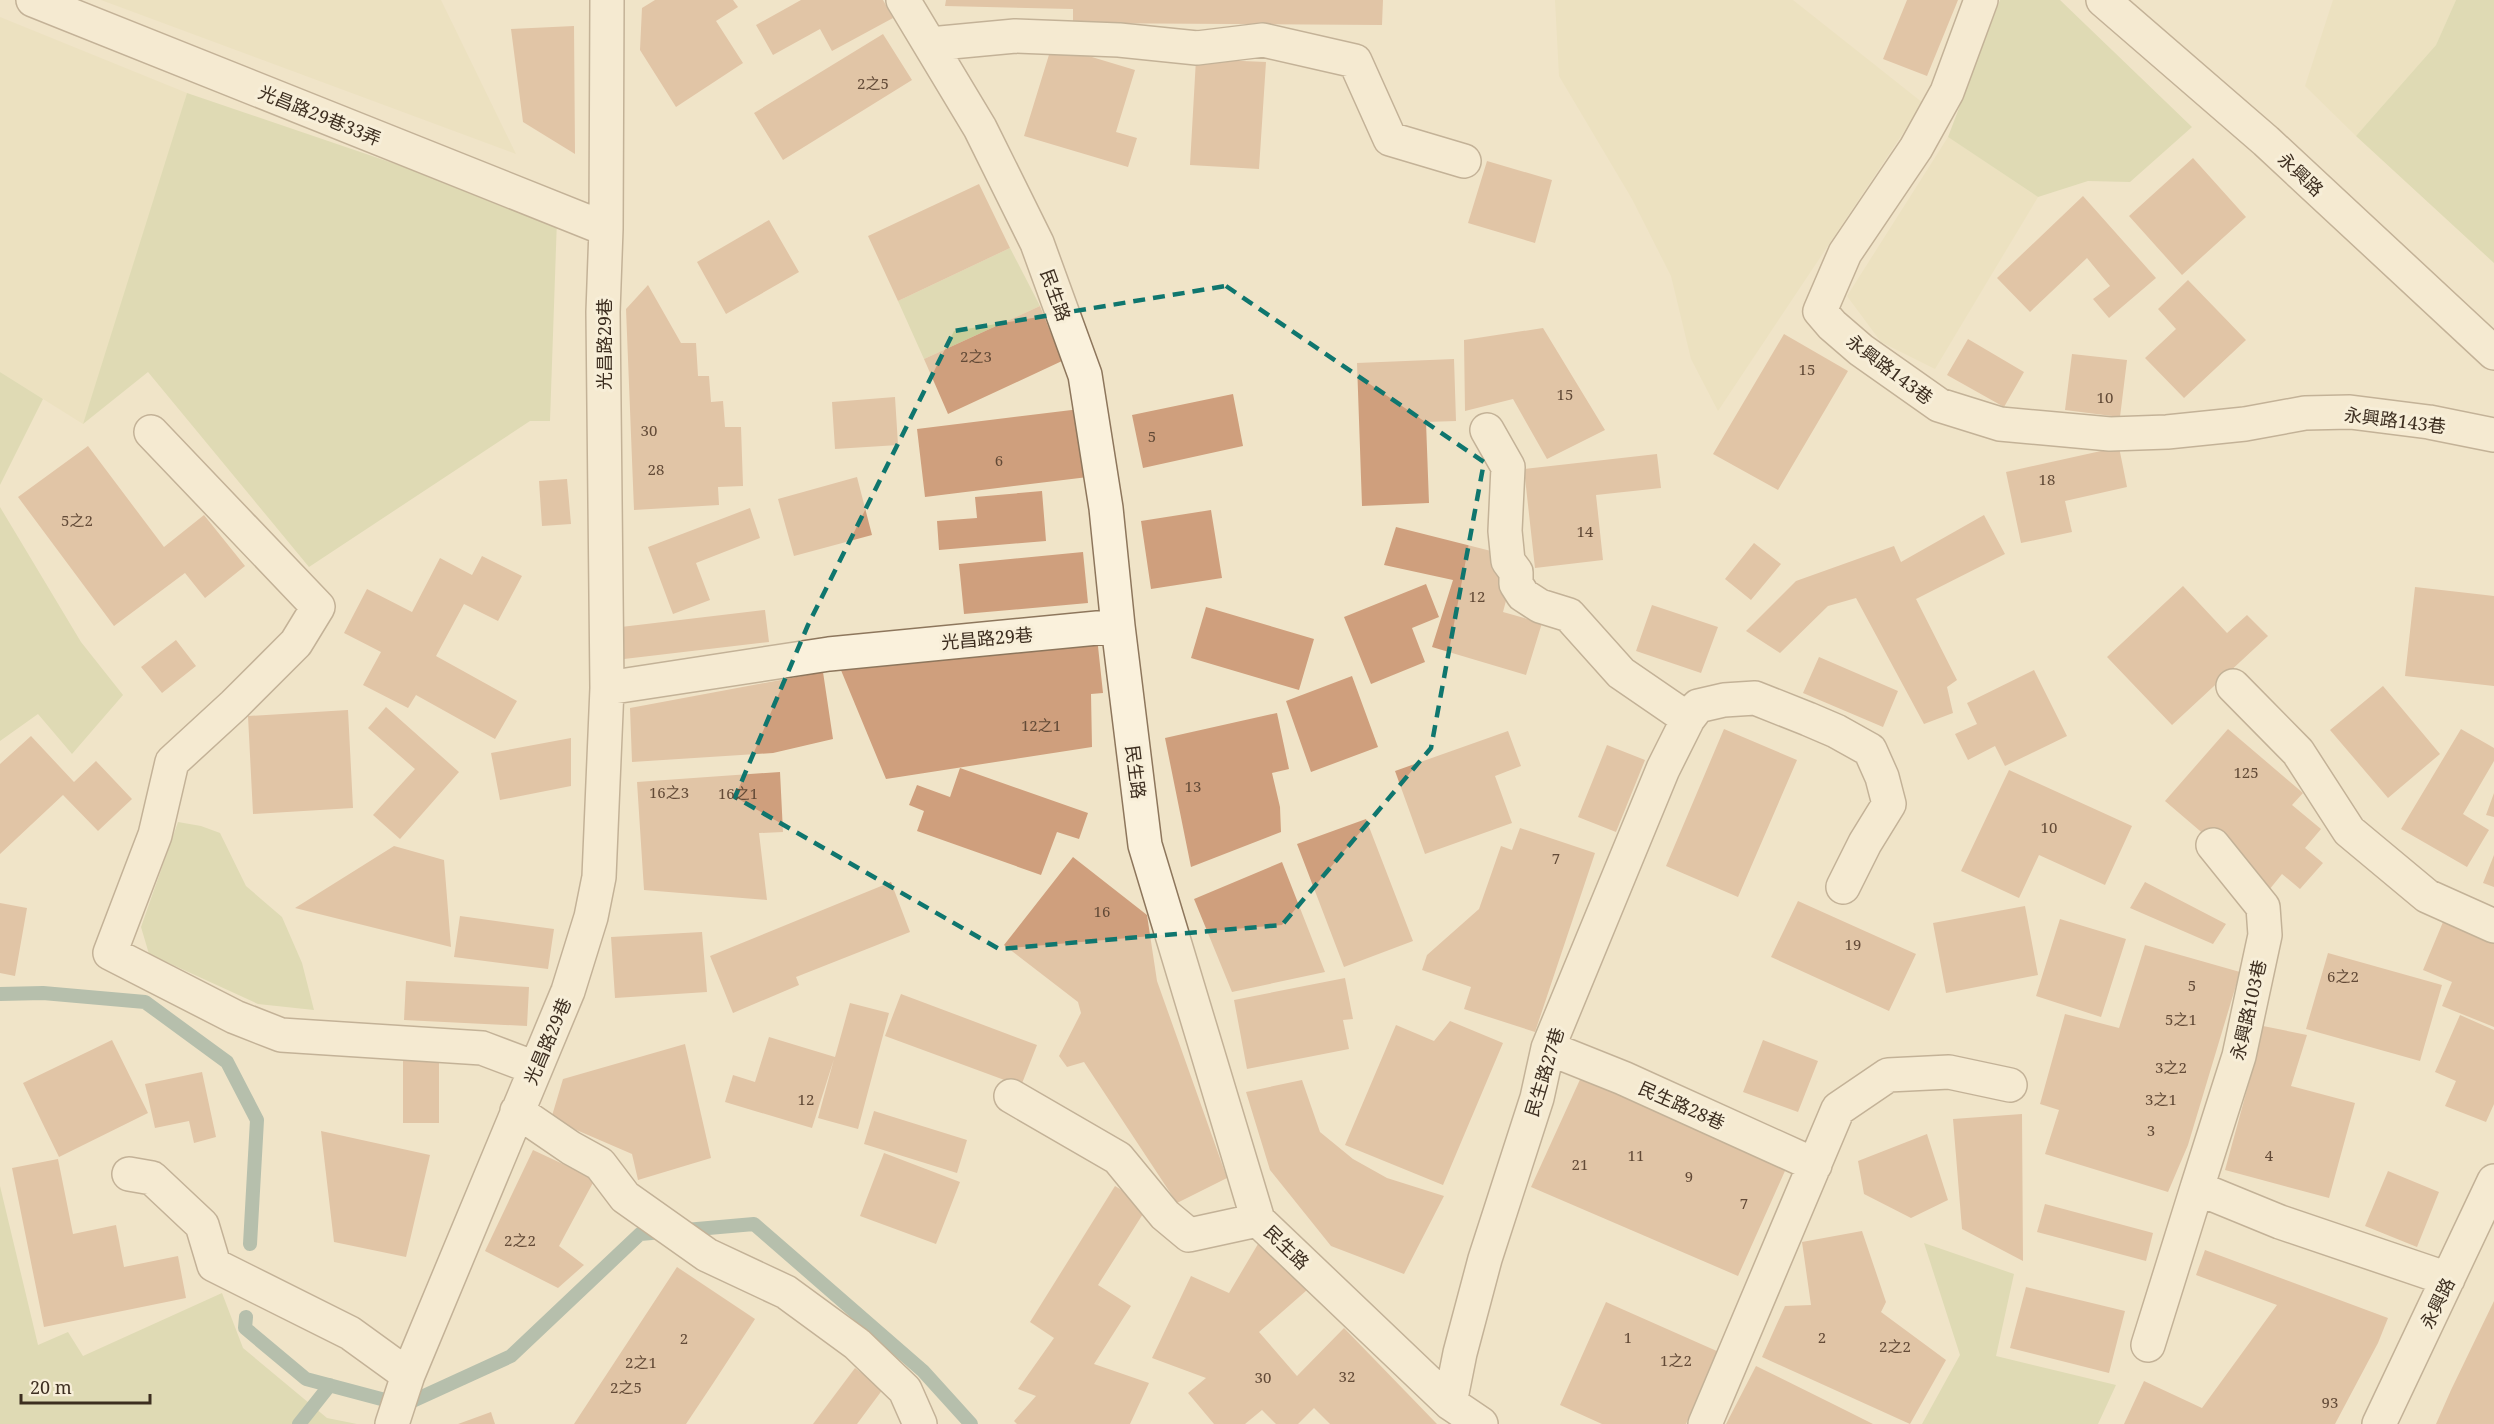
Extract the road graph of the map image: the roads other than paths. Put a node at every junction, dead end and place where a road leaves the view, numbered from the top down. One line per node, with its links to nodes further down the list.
1 (33, 0): 8 (street, 光昌路29巷33弄)
2 (607, 0): 8 (street, 光昌路29巷)
3 (903, 0): 6 (street, 民生路)
4 (1981, 0): 12 (street, 永興路143巷)
5 (2103, 0): 9 (street, 永興路)
6 (930, 44): 7 (street); 13 (street, 民生路)
7 (1464, 161)
8 (606, 229): 15 (street, 光昌路29巷)
9 (2494, 353)
10 (1487, 430): 16 (street)
11 (151, 432): 21 (street)
12 (2494, 435)
13 (1118, 626): 15 (street, 光昌路29巷); 29 (street, 民生路)
14 (2233, 686): 19 (street)
15 (606, 688): 21 (street, 光昌路29巷)
16 (1688, 719): 18 (street, 民生路27巷); 20 (street, 民生路27巷)
17 (2213, 845): 28 (street, 永興路103巷)
18 (1843, 887)
19 (2494, 926)
20 (1548, 1048): 25 (street, 民生路28巷); 33 (street, 民生路27巷)
21 (535, 1068): 24 (street, 光昌路29巷)
22 (2010, 1085): 25 (street)
23 (1011, 1096): 29 (street)
24 (517, 1111): 32 (street, 光昌路29巷); 35 (street)
25 (1815, 1165): 37 (street)
26 (129, 1173): 32 (street)
27 (2494, 1181): 30 (street, 永興路)
28 (2197, 1188): 30 (street); 31 (street, 永興路103巷)
29 (1258, 1220): 33 (street, 民生路)
30 (2448, 1279): 38 (street, 永興路)
31 (2148, 1346)
32 (408, 1376): 34 (street, 光昌路29巷)
33 (1450, 1403): 36 (street, 民生路)
34 (392, 1424)
35 (920, 1424)
36 (1481, 1424)
37 (1705, 1424)
38 (2379, 1424)

